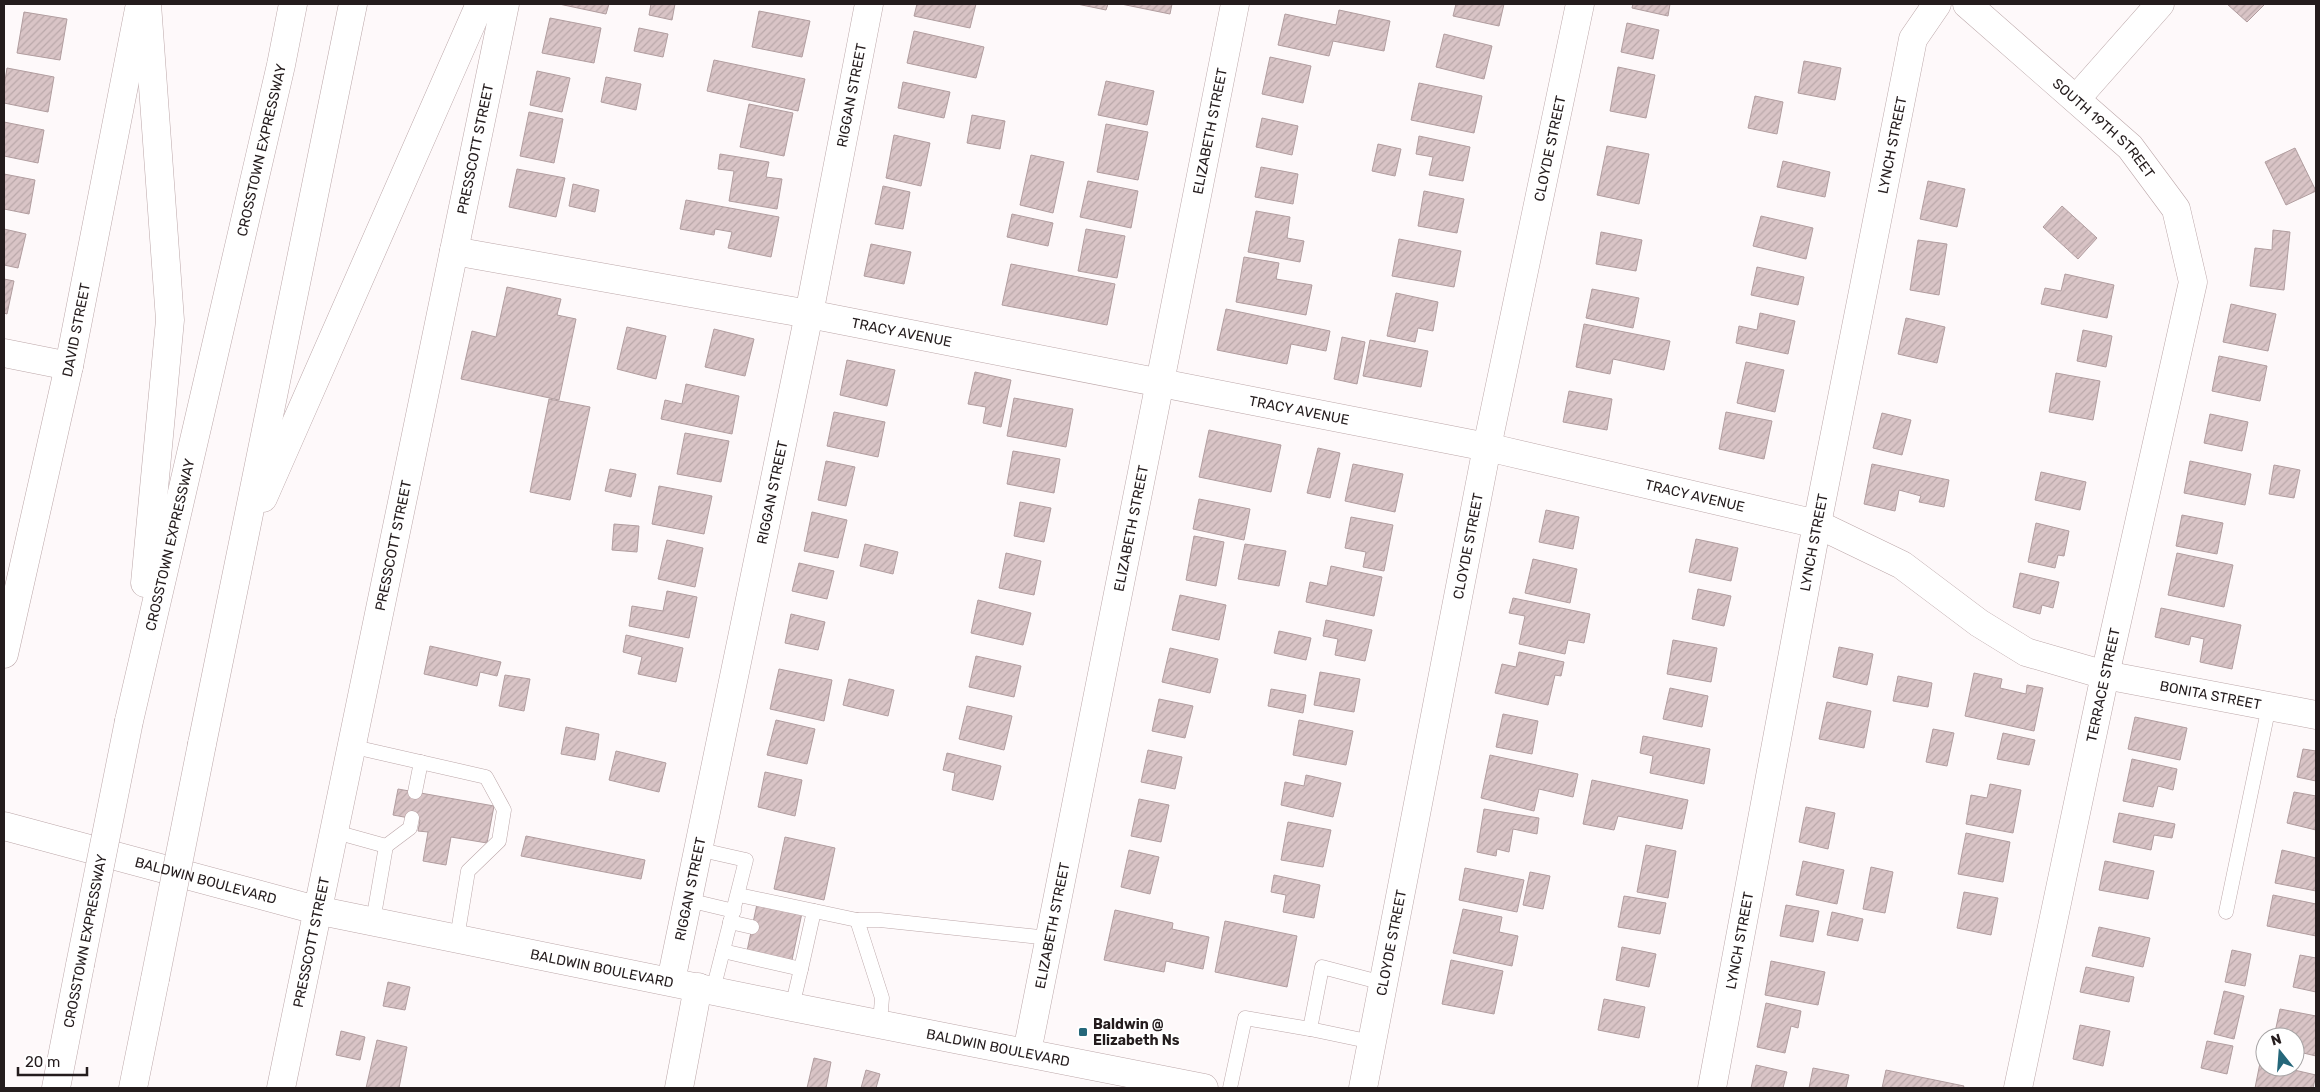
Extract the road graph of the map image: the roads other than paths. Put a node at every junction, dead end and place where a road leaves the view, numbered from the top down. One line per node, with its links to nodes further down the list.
1 (140, 4): 18 (main road, DAVID STREET)
2 (147, 4): 25 (main road)
3 (292, 4): 25 (main road, CROSSTOWN EXPRESSWAY)
4 (352, 4): 22 (main road)
5 (480, 4): 22 (main road)
6 (505, 4): 14 (main road, PRESSCOTT STREET)
7 (869, 4): 16 (main road, RIGGAN STREET)
8 (1235, 4): 19 (main road, ELIZABETH STREET)
9 (1580, 4): 20 (main road, CLOYDE STREET)
10 (1937, 4): 21 (main road, LYNCH STREET)
11 (1967, 4): 13 (main road, SOUTH 19TH STREET)
12 (2160, 4): 13 (main road)
13 (2076, 99): 15 (main road, SOUTH 19TH STREET)
14 (454, 251): 16 (main road, TRACY AVENUE); 28 (main road, PRESSCOTT STREET)
15 (2193, 282): 24 (main road, TERRACE STREET)
16 (809, 314): 19 (main road, TRACY AVENUE); 35 (main road, RIGGAN STREET)
17 (4, 354): 18 (main road)
18 (69, 366): 23 (main road, DAVID STREET)
19 (1160, 383): 20 (main road, TRACY AVENUE); 46 (main road, ELIZABETH STREET)
20 (1487, 447): 21 (main road, TRACY AVENUE); 50 (main road, CLOYDE STREET)
21 (1817, 524): 24 (main road, TRACY AVENUE); 64 (main road, LYNCH STREET)
22 (241, 547): 58 (main road, bridge)
23 (4, 654)
24 (2105, 675): 26 (main road, BONITA STREET); 65 (main road, TERRACE STREET)
25 (135, 689): 57 (main road, CROSSTOWN EXPRESSWAY, bridge)
26 (2269, 706): 27 (main road, BONITA STREET); 40 (lane)
27 (2316, 715)
28 (350, 746): 29 (lane); 33 (main road, PRESSCOTT STREET)
29 (420, 762): 30 (lane); 45 (lane)
30 (415, 792)
31 (412, 818): 34 (lane)
32 (4, 826): 38 (main road, BALDWIN BOULEVARD)
33 (332, 831): 34 (lane); 38 (main road, PRESSCOTT STREET)
34 (386, 846): 43 (lane)
35 (697, 849): 36 (lane); 37 (main road, RIGGAN STREET)
36 (739, 895): 39 (lane); 41 (lane)
37 (688, 900): 41 (lane); 49 (main road, RIGGAN STREET)
38 (316, 910): 43 (main road, BALDWIN BOULEVARD); 59 (main road, PRESSCOTT STREET)
39 (814, 911): 42 (lane); 48 (lane)
40 (2226, 912)
41 (732, 917): 44 (lane); 47 (lane)
42 (857, 920): 46 (lane); 53 (lane)
43 (373, 921): 45 (main road, BALDWIN BOULEVARD)
44 (752, 926)
45 (457, 938): 49 (main road, BALDWIN BOULEVARD)
46 (1049, 938): 56 (main road, ELIZABETH STREET)
47 (723, 951): 48 (lane); 51 (lane)
48 (802, 969): 52 (lane)
49 (671, 981): 51 (main road, BALDWIN BOULEVARD)
50 (1383, 982): 54 (lane); 55 (main road, CLOYDE STREET)
51 (705, 988): 52 (main road, BALDWIN BOULEVARD); 60 (main road)
52 (792, 1007): 53 (main road, BALDWIN BOULEVARD)
53 (880, 1023): 56 (main road, BALDWIN BOULEVARD)
54 (1310, 1028): 55 (lane); 62 (lane)
55 (1372, 1042): 63 (main road, CLOYDE STREET)
56 (1027, 1052): 61 (main road, BALDWIN BOULEVARD)
57 (56, 1088)
58 (133, 1088)
59 (280, 1088)
60 (679, 1088)
61 (1204, 1088)
62 (1230, 1088)
63 (1363, 1088)
64 (1712, 1088)
65 (2018, 1088)

